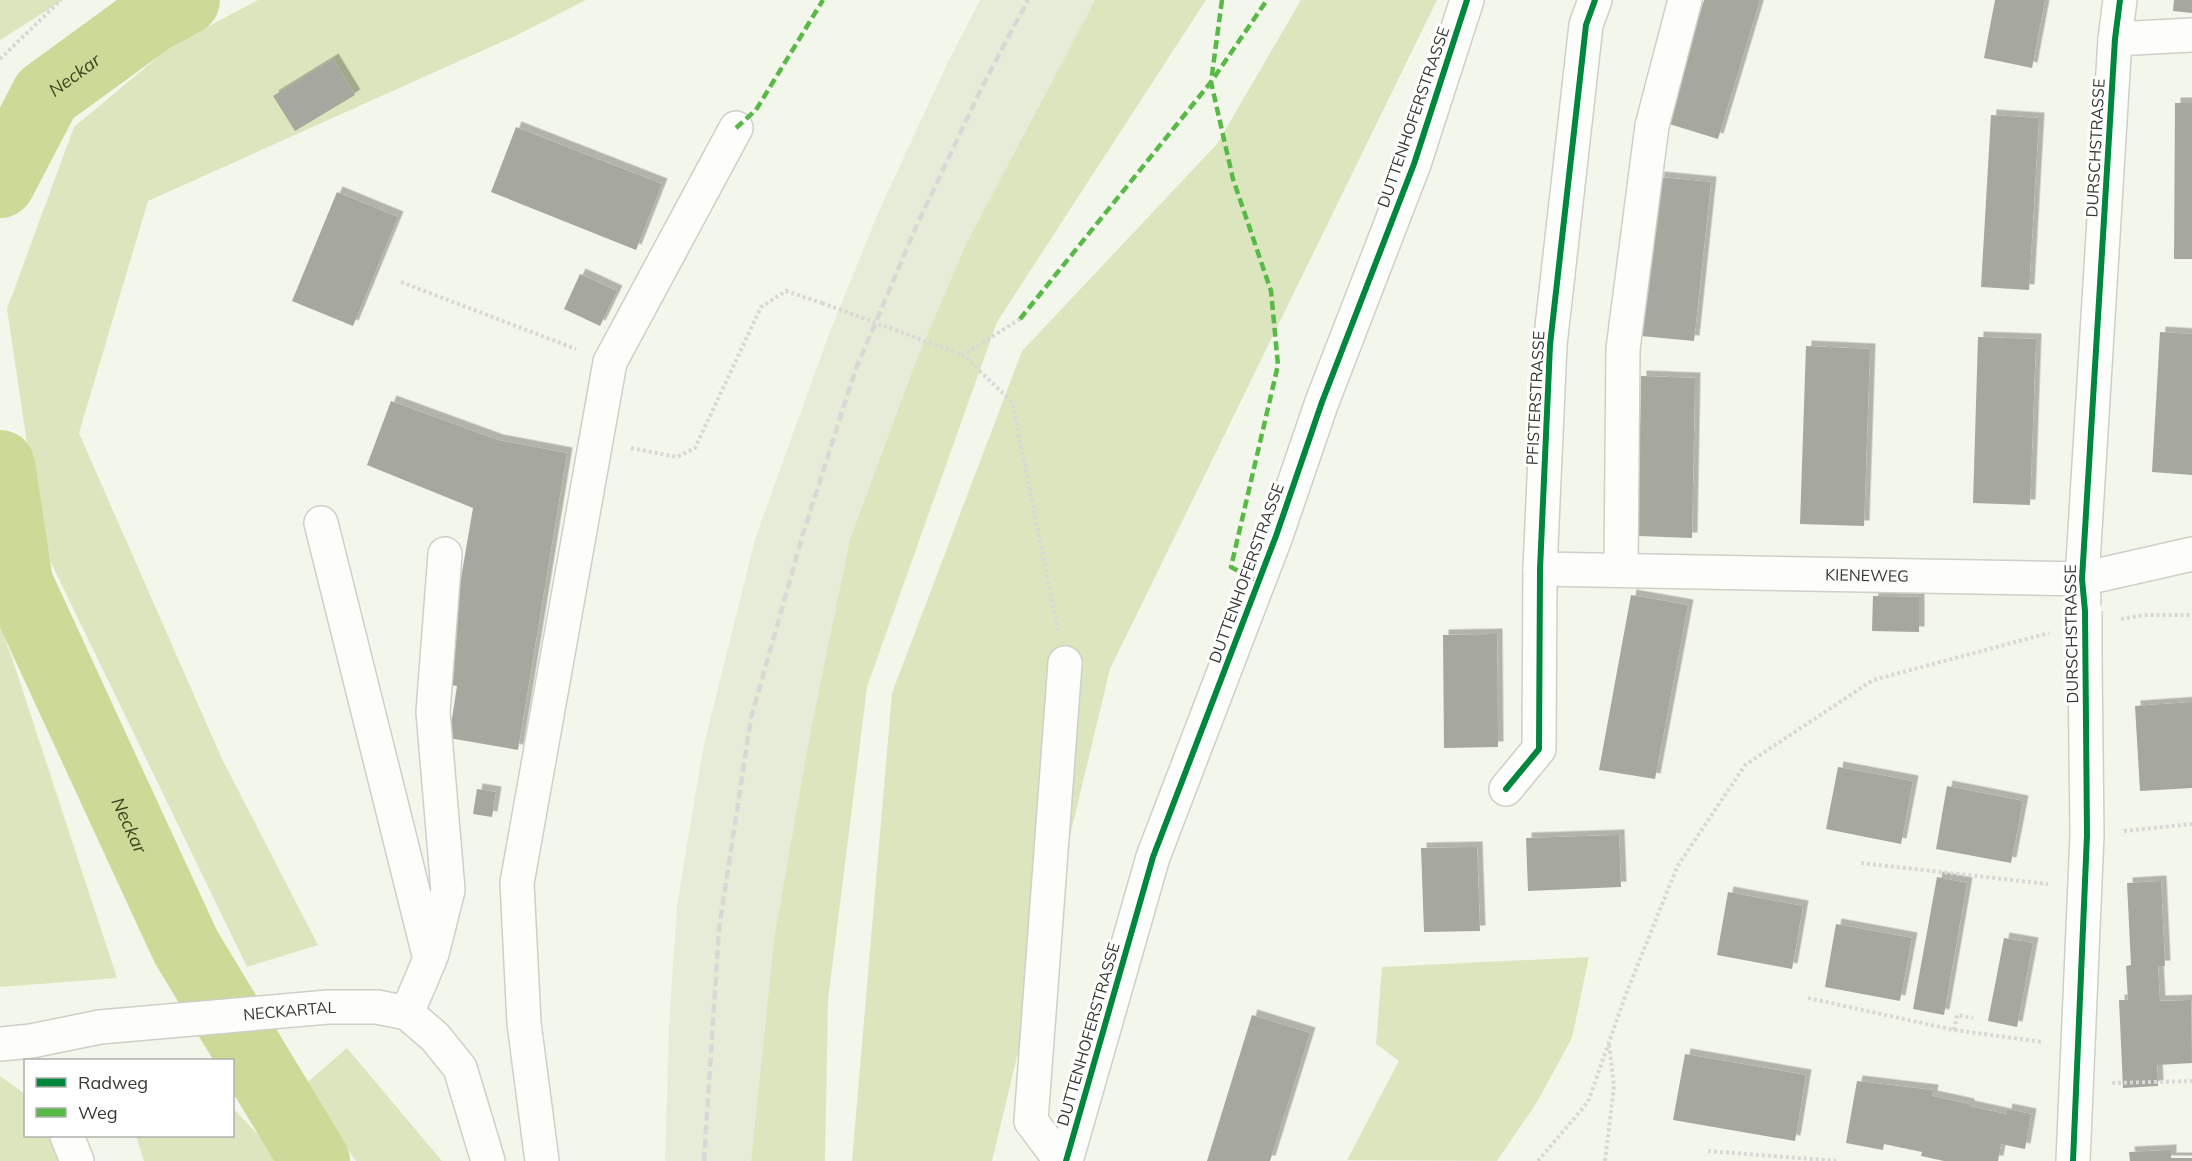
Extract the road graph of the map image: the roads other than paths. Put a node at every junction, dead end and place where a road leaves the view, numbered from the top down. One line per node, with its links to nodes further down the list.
1 (1467, 0): 24 (street, DUTTENHOFERSTRASSE)
2 (1595, 0): 11 (street, PFISTERSTRASSE)
3 (1685, 0): 12 (street)
4 (2120, 0): 6 (street, DURSCHSTRASSE)
5 (2192, 35): 6 (street)
6 (2115, 39): 13 (street, DURSCHSTRASSE)
7 (736, 128): 22 (street)
8 (321, 523): 16 (street)
9 (445, 554): 16 (street)
10 (2192, 554): 13 (street, KIENEWEG)
11 (1540, 569): 12 (street, KIENEWEG); 15 (street, PFISTERSTRASSE)
12 (1621, 570): 13 (street, KIENEWEG)
13 (2084, 595): 25 (street, DURSCHSTRASSE, bridge)
14 (1065, 663): 23 (street)
15 (1506, 789)
16 (430, 959): 17 (street)
17 (407, 1013): 18 (street, NECKARTAL); 21 (street, NECKARTAL)
18 (23, 1049)
19 (67, 1137): 20 (street)
20 (77, 1161)
21 (488, 1161)
22 (542, 1161)
23 (1061, 1161)
24 (1066, 1161)
25 (2073, 1161)

